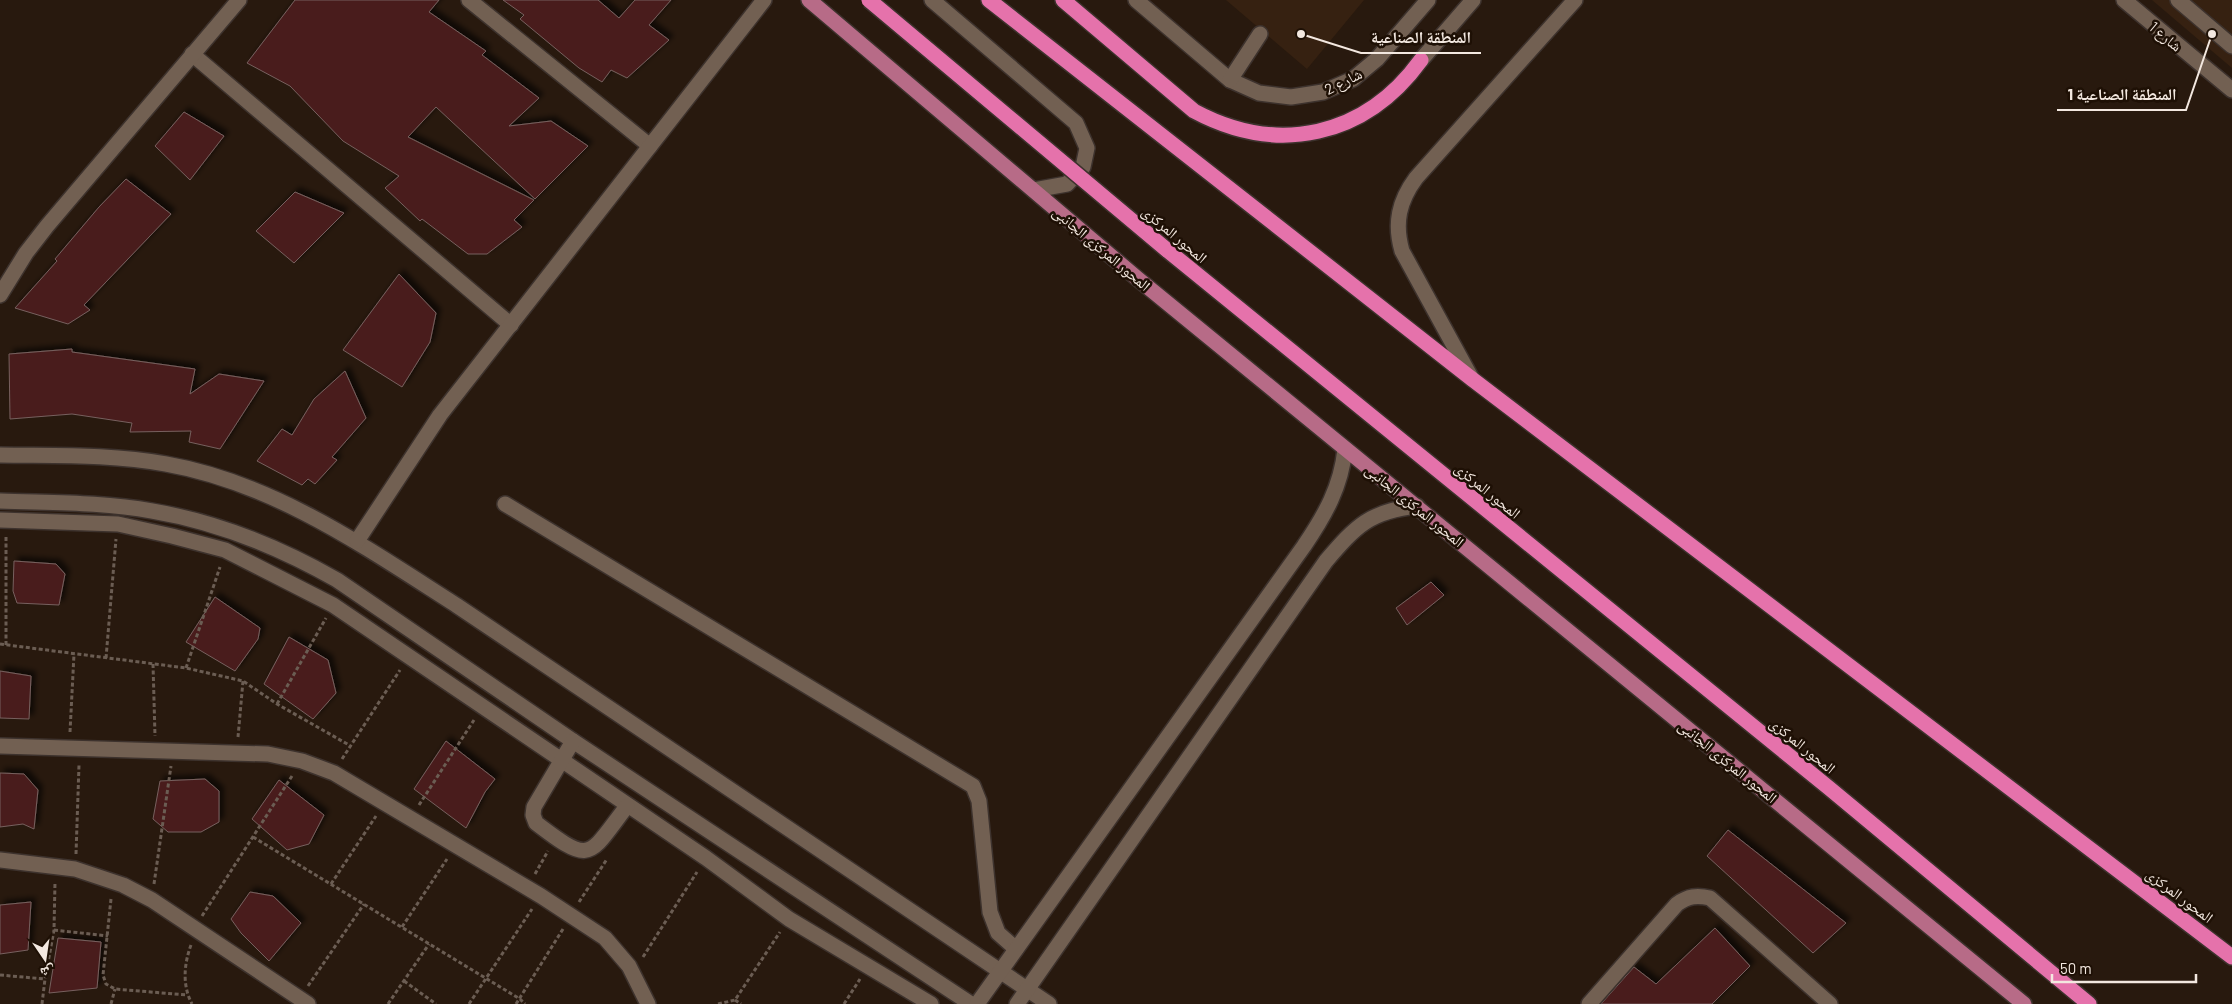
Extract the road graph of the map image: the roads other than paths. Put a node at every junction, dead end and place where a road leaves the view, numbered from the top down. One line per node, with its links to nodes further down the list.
1 (239, 0): 17 (street)
2 (469, 0): 21 (street)
3 (764, 0): 21 (street)
4 (809, 0): 22 (main road, المحور المركزى الجانبى)
5 (869, 0): 55 (highway, المحور المركزى, bridge)
6 (932, 0): 22 (street)
7 (989, 0): 25 (highway, المحور المركزى)
8 (1063, 0): 18 (highway)
9 (1136, 0): 19 (street)
10 (1428, 0): 19 (street, شارع 2)
11 (1473, 0): 18 (street)
12 (1575, 0): 25 (street)
13 (2124, 0): 20 (street, شارع 1)
14 (2178, 0): 16 (street)
15 (1260, 34): 19 (street)
16 (2232, 46)
17 (192, 54): 23 (street); 24 (street)
18 (1421, 60)
19 (1230, 80)
20 (2232, 90)
21 (650, 146): 24 (street)
22 (1034, 190): 26 (main road, المحور المركزى الجانبى)
23 (0, 295)
24 (511, 325): 32 (street)
25 (1472, 379): 41 (highway, المحور المركزى)
26 (1345, 449): 30 (main road, المحور المركزى الجانبى); 33 (street)
27 (0, 455): 32 (street)
28 (0, 500): 35 (street)
29 (504, 504): 40 (street)
30 (1418, 506): 34 (street); 44 (main road, المحور المركزى الجانبى)
31 (3, 521): 37 (street)
32 (357, 541): 42 (street)
33 (1304, 546): 34 (street); 40 (street)
34 (1326, 561): 43 (street)
35 (573, 741): 37 (street); 48 (street)
36 (0, 746): 46 (street)
37 (560, 760): 38 (street); 38 (street)
38 (627, 806): 47 (street)
39 (0, 860): 45 (street)
40 (1016, 949): 42 (street)
41 (2232, 957)
42 (1000, 971): 43 (street); 49 (street)
43 (1027, 989): 50 (street); 51 (street)
44 (2009, 997): 54 (main road, المحور المركزى الجانبى)
45 (304, 1001)
46 (648, 1004)
47 (931, 1004)
48 (971, 1004)
49 (977, 1004)
50 (1017, 1004)
51 (1049, 1004)
52 (1589, 1004): 53 (street)
53 (1830, 1004)
54 (2024, 1004)
55 (2089, 1004)

